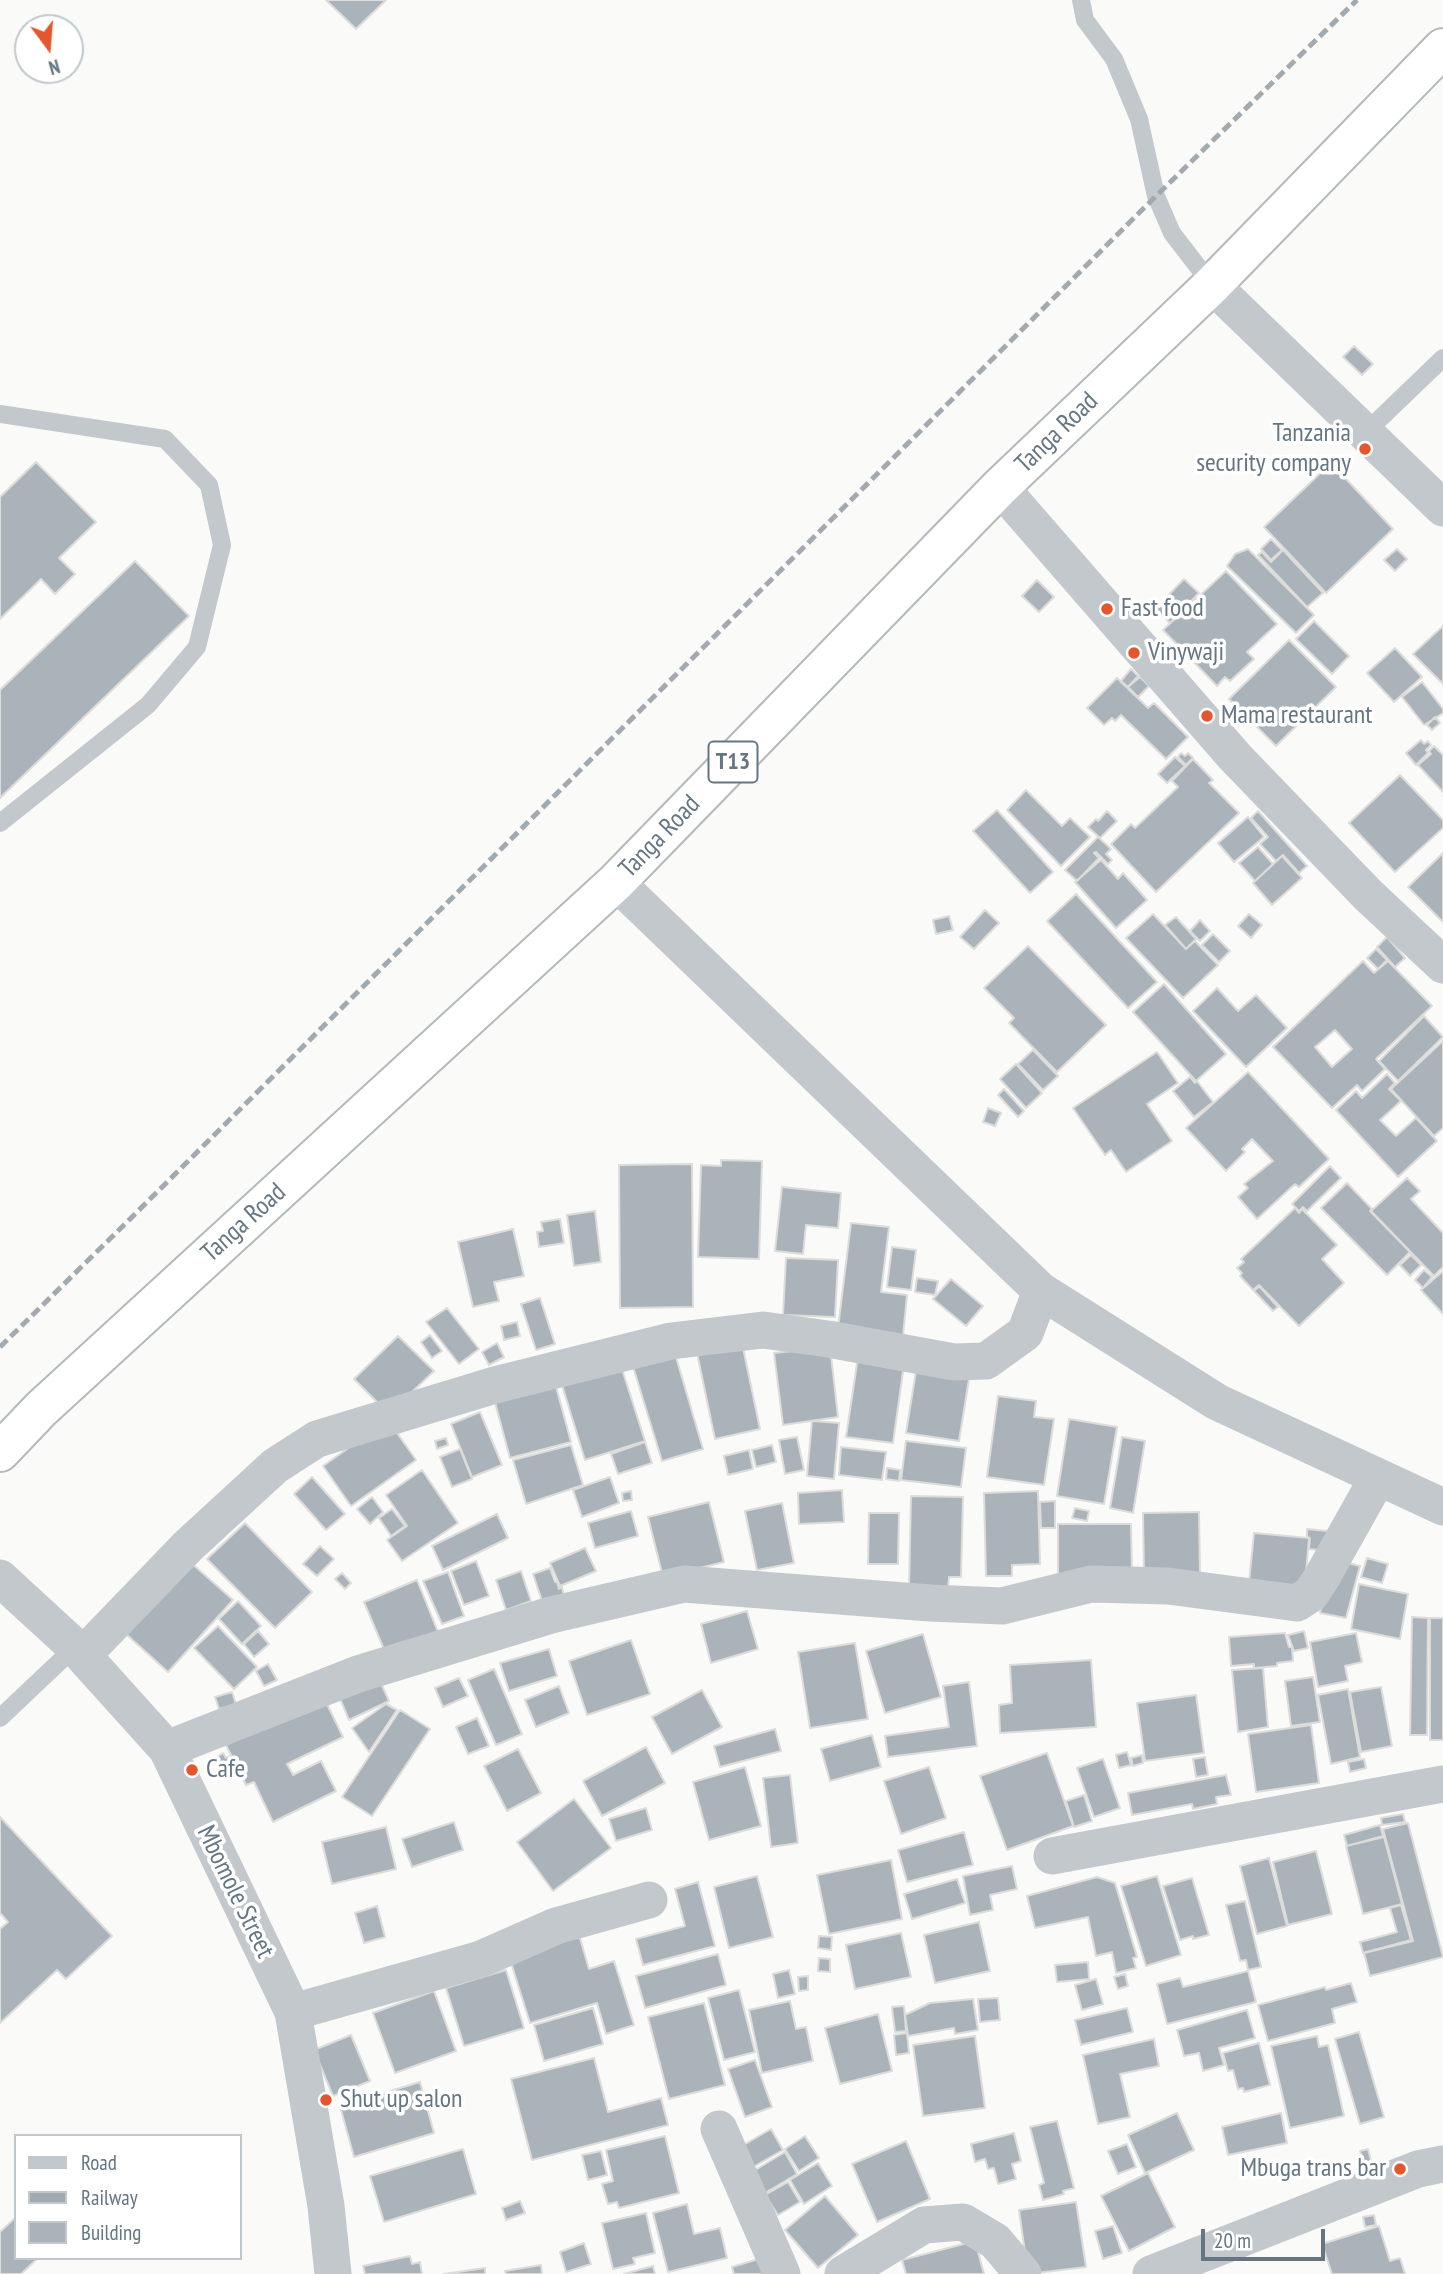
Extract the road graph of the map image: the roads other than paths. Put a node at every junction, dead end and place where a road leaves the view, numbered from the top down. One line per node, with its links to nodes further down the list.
1 (1081, 0): 3 (lane)
2 (1443, 48): 3 (highway, Tanga Road / T13)
3 (1212, 285): 6 (street); 7 (highway, Tanga Road / T13)
4 (1443, 358): 6 (lane)
5 (0, 414): 9 (lane)
6 (1365, 433): 8 (street)
7 (1000, 487): 10 (highway, Tanga Road / T13); 11 (street)
8 (1443, 508)
9 (0, 823)
10 (617, 882): 12 (street); 13 (highway, Tanga Road / T13)
11 (1443, 965)
12 (1041, 1291): 14 (street); 17 (street)
13 (0, 1452)
14 (1377, 1479): 15 (street); 19 (street)
15 (1443, 1507)
16 (0, 1578): 17 (street, Mbomole Street)
17 (79, 1651): 18 (lane); 19 (street, Mbomole Street)
18 (0, 1718)
19 (167, 1749): 23 (street, Mbomole Street)
20 (1443, 1784): 21 (street)
21 (1052, 1856)
22 (649, 1900): 23 (street)
23 (293, 2012): 26 (street, Mbomole Street)
24 (719, 2129): 27 (street)
25 (1443, 2164): 30 (street)
26 (333, 2274)
27 (782, 2274)
28 (843, 2274): 29 (street)
29 (1023, 2274)
30 (1151, 2274)

